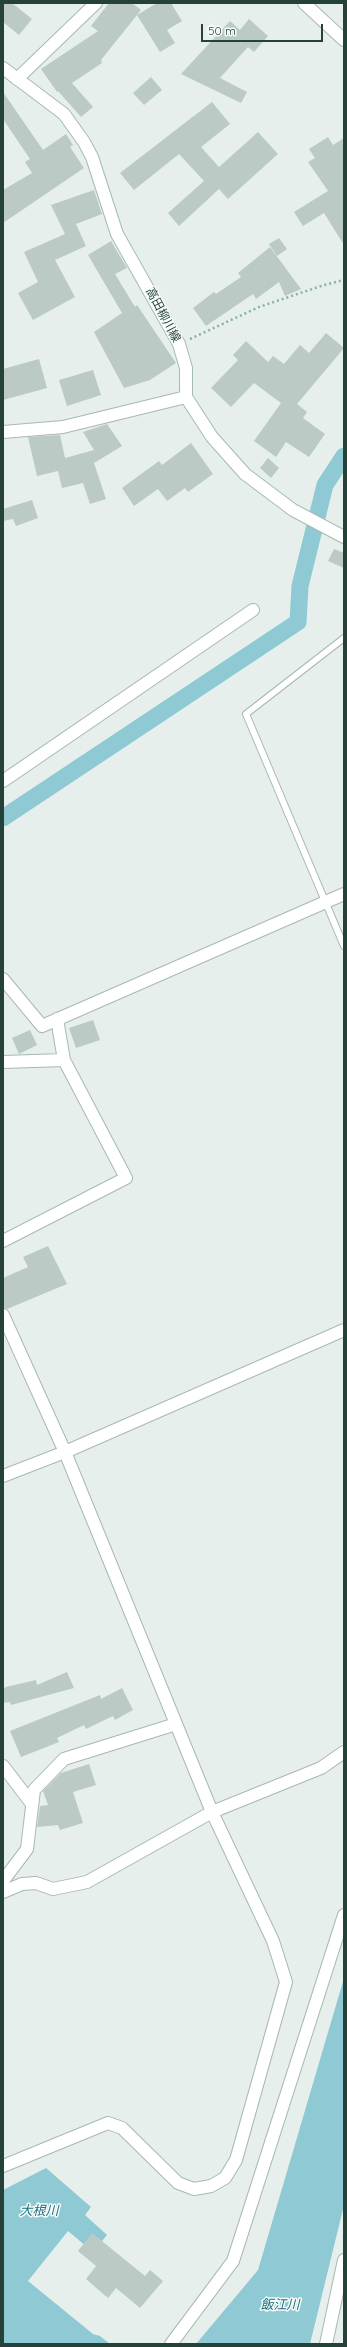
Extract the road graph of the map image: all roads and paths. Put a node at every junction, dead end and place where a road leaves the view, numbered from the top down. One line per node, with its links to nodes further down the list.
1 (96, 3): 5 (street)
2 (304, 3): 3 (street)
3 (344, 40)
4 (3, 68): 5 (street, 高田柳川線)
5 (17, 79): 7 (street, 高田柳川線)
6 (344, 280): 7 (path)
7 (179, 344): 8 (street, 高田柳川線)
8 (186, 397): 9 (street); 10 (street)
9 (3, 432)
10 (344, 538)
11 (253, 610): 13 (street)
12 (344, 638): 15 (lane)
13 (3, 781)
14 (344, 894): 15 (street)
15 (325, 902): 16 (lane); 18 (street)
16 (344, 946)
17 (3, 979): 18 (street)
18 (57, 1019): 19 (street)
19 (64, 1060): 20 (street); 21 (street)
20 (3, 1062)
21 (3, 1241)
22 (3, 1315): 24 (street)
23 (344, 1330): 24 (street)
24 (65, 1452): 25 (street); 26 (street)
25 (3, 1476)
26 (176, 1724): 29 (street); 30 (street)
27 (344, 1752): 30 (street)
28 (3, 1766): 29 (street)
29 (32, 1804): 31 (street)
30 (212, 1812): 32 (street); 34 (street)
31 (3, 1881)
32 (3, 1892)
33 (344, 1915): 36 (street)
34 (3, 2166)
35 (344, 2260): 37 (street)
36 (171, 2344)
37 (326, 2344)

